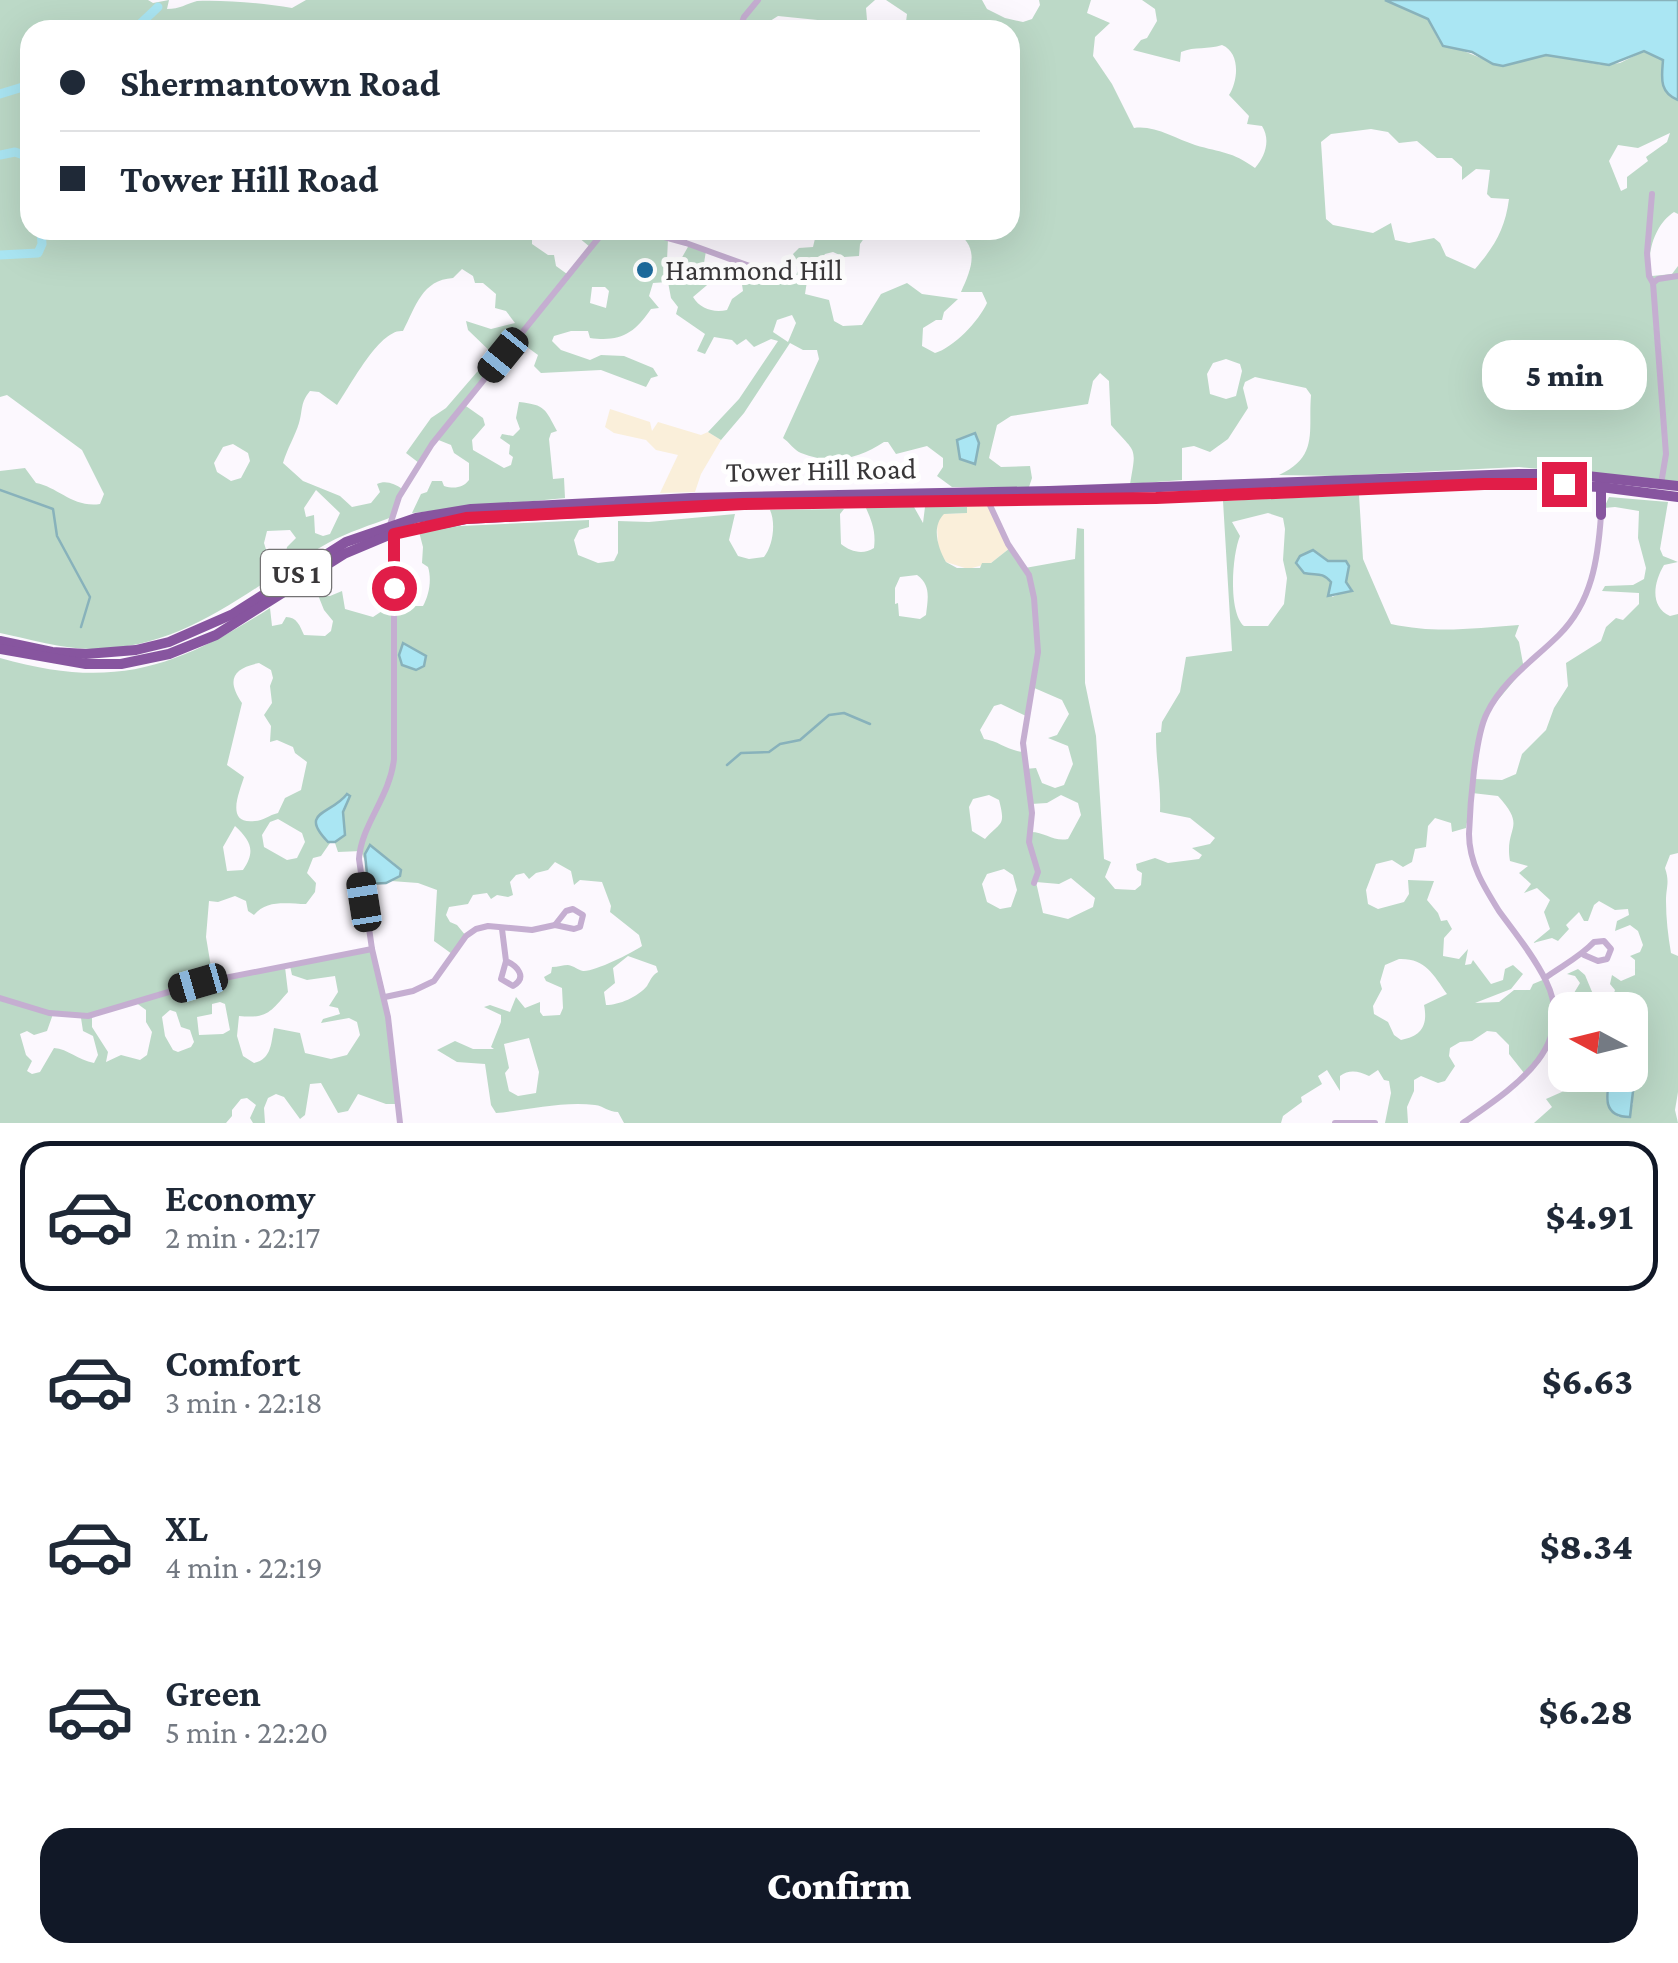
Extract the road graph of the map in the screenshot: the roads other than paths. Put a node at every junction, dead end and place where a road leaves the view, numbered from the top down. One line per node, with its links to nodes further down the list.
1 (758, 0): 2 (street)
2 (743, 20)
3 (1652, 194): 8 (street)
4 (597, 240): 17 (street)
5 (670, 240): 6 (street)
6 (766, 272)
7 (1678, 276): 8 (street)
8 (1653, 284): 10 (street)
9 (1605, 484): 10 (highway, Tower Hill Road / US 1); 12 (highway, Tower Hill Road / US 1); 13 (highway, Tower Hill Road / US 1); 14 (highway, Tower Hill Road / US 1); 16 (highway)
10 (1661, 484): 11 (highway, Tower Hill Road / US 1)
11 (1678, 486)
12 (784, 495): 15 (highway); 17 (highway, Tower Hill Road / US 1)
13 (1678, 496)
14 (988, 501): 15 (highway, Tower Hill Road / US 1); 19 (street)
15 (634, 510): 17 (highway, Tower Hill Road / US 1)
16 (1601, 515): 25 (street)
17 (392, 530): 18 (highway, Tower Hill Road / US 1); 22 (street)
18 (3, 646)
19 (1034, 883)
20 (555, 925): 21 (street)
21 (502, 929): 24 (street); 26 (street)
22 (372, 949): 26 (street); 27 (street)
23 (1584, 954): 25 (street)
24 (506, 962)
25 (1545, 978): 31 (street)
26 (385, 997): 28 (street)
27 (0, 998)
28 (400, 1123)
29 (1335, 1123): 30 (street)
30 (1375, 1123)
31 (1463, 1123)

